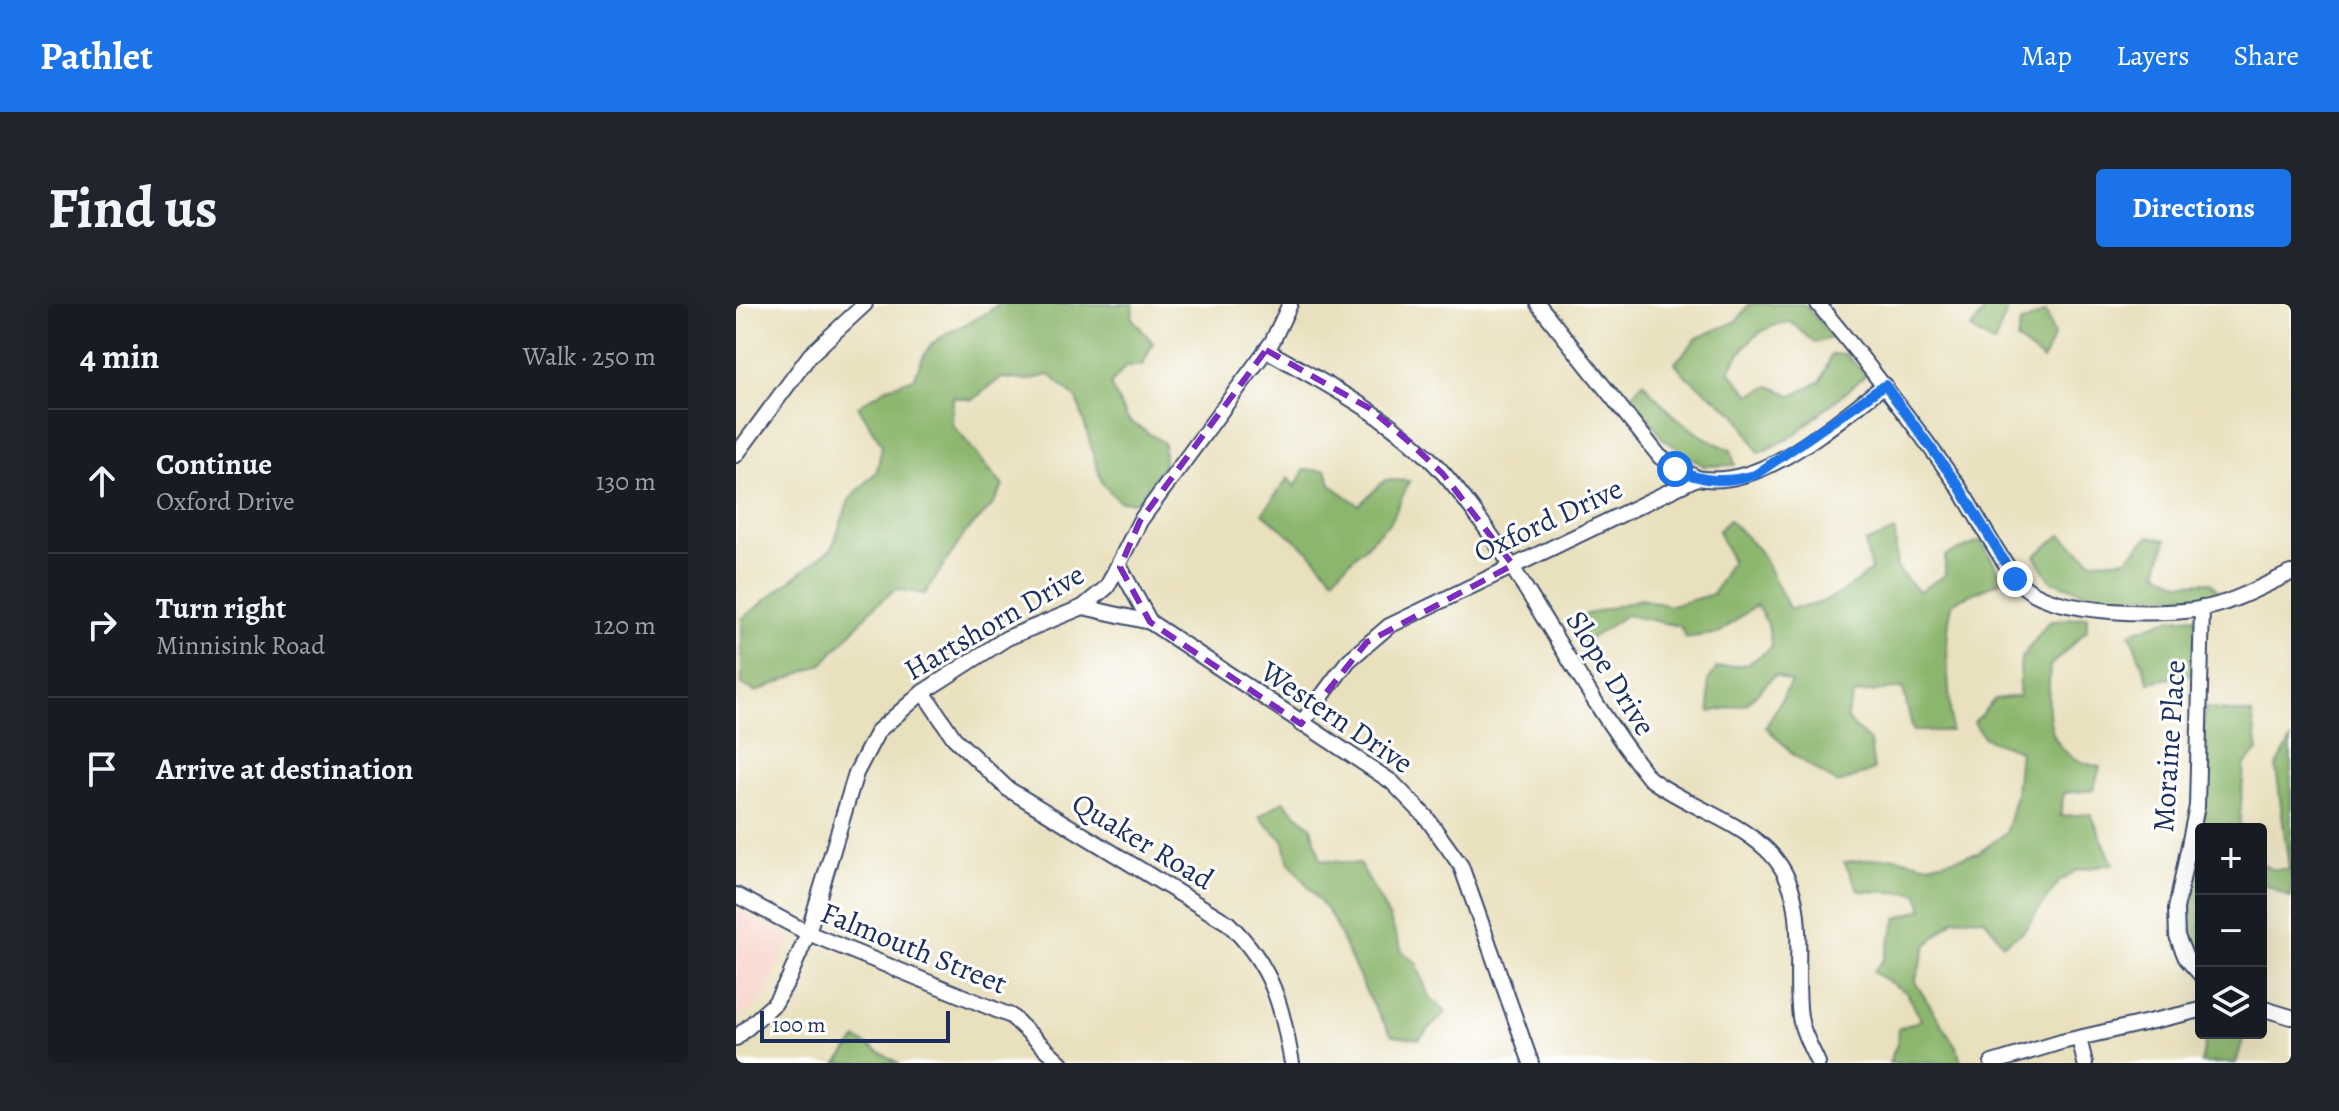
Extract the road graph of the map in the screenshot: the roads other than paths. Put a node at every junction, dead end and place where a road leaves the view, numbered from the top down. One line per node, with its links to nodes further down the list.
1 (865, 304): 7 (street)
2 (1290, 304): 5 (street, Hartshorn Drive)
3 (1538, 304): 8 (street)
4 (1818, 304): 6 (street)
5 (1266, 350): 9 (street, Slope Drive); 10 (street, Hartshorn Drive)
6 (1885, 385): 8 (street, Oxford Drive); 13 (street)
7 (736, 455)
8 (1697, 478): 9 (street, Oxford Drive)
9 (1513, 565): 16 (street, Oxford Drive); 30 (street, Slope Drive)
10 (1120, 567): 12 (street, Hartshorn Drive); 14 (street, Western Drive)
11 (2291, 573): 13 (street)
12 (1083, 607): 14 (street, Western Drive); 15 (street, Hartshorn Drive)
13 (2202, 608): 17 (street, Moraine Place)
14 (1150, 622): 16 (street, Western Drive)
15 (923, 692): 20 (street, Hartshorn Drive); 28 (street, Quaker Road)
16 (1301, 724): 29 (street, Western Drive)
17 (2196, 823)
18 (2195, 850): 21 (street, Moraine Place)
19 (736, 895): 20 (street, Falmouth Street)
20 (808, 933): 25 (street, Hartshorn Drive); 27 (street, Falmouth Street)
21 (2195, 968)
22 (2267, 1010): 24 (street)
23 (2195, 1011): 26 (street)
24 (2291, 1017)
25 (736, 1038)
26 (2079, 1038): 31 (street); 32 (street)
27 (1061, 1063)
28 (1292, 1063)
29 (1531, 1063)
30 (1818, 1063)
31 (1992, 1063)
32 (2085, 1063)

